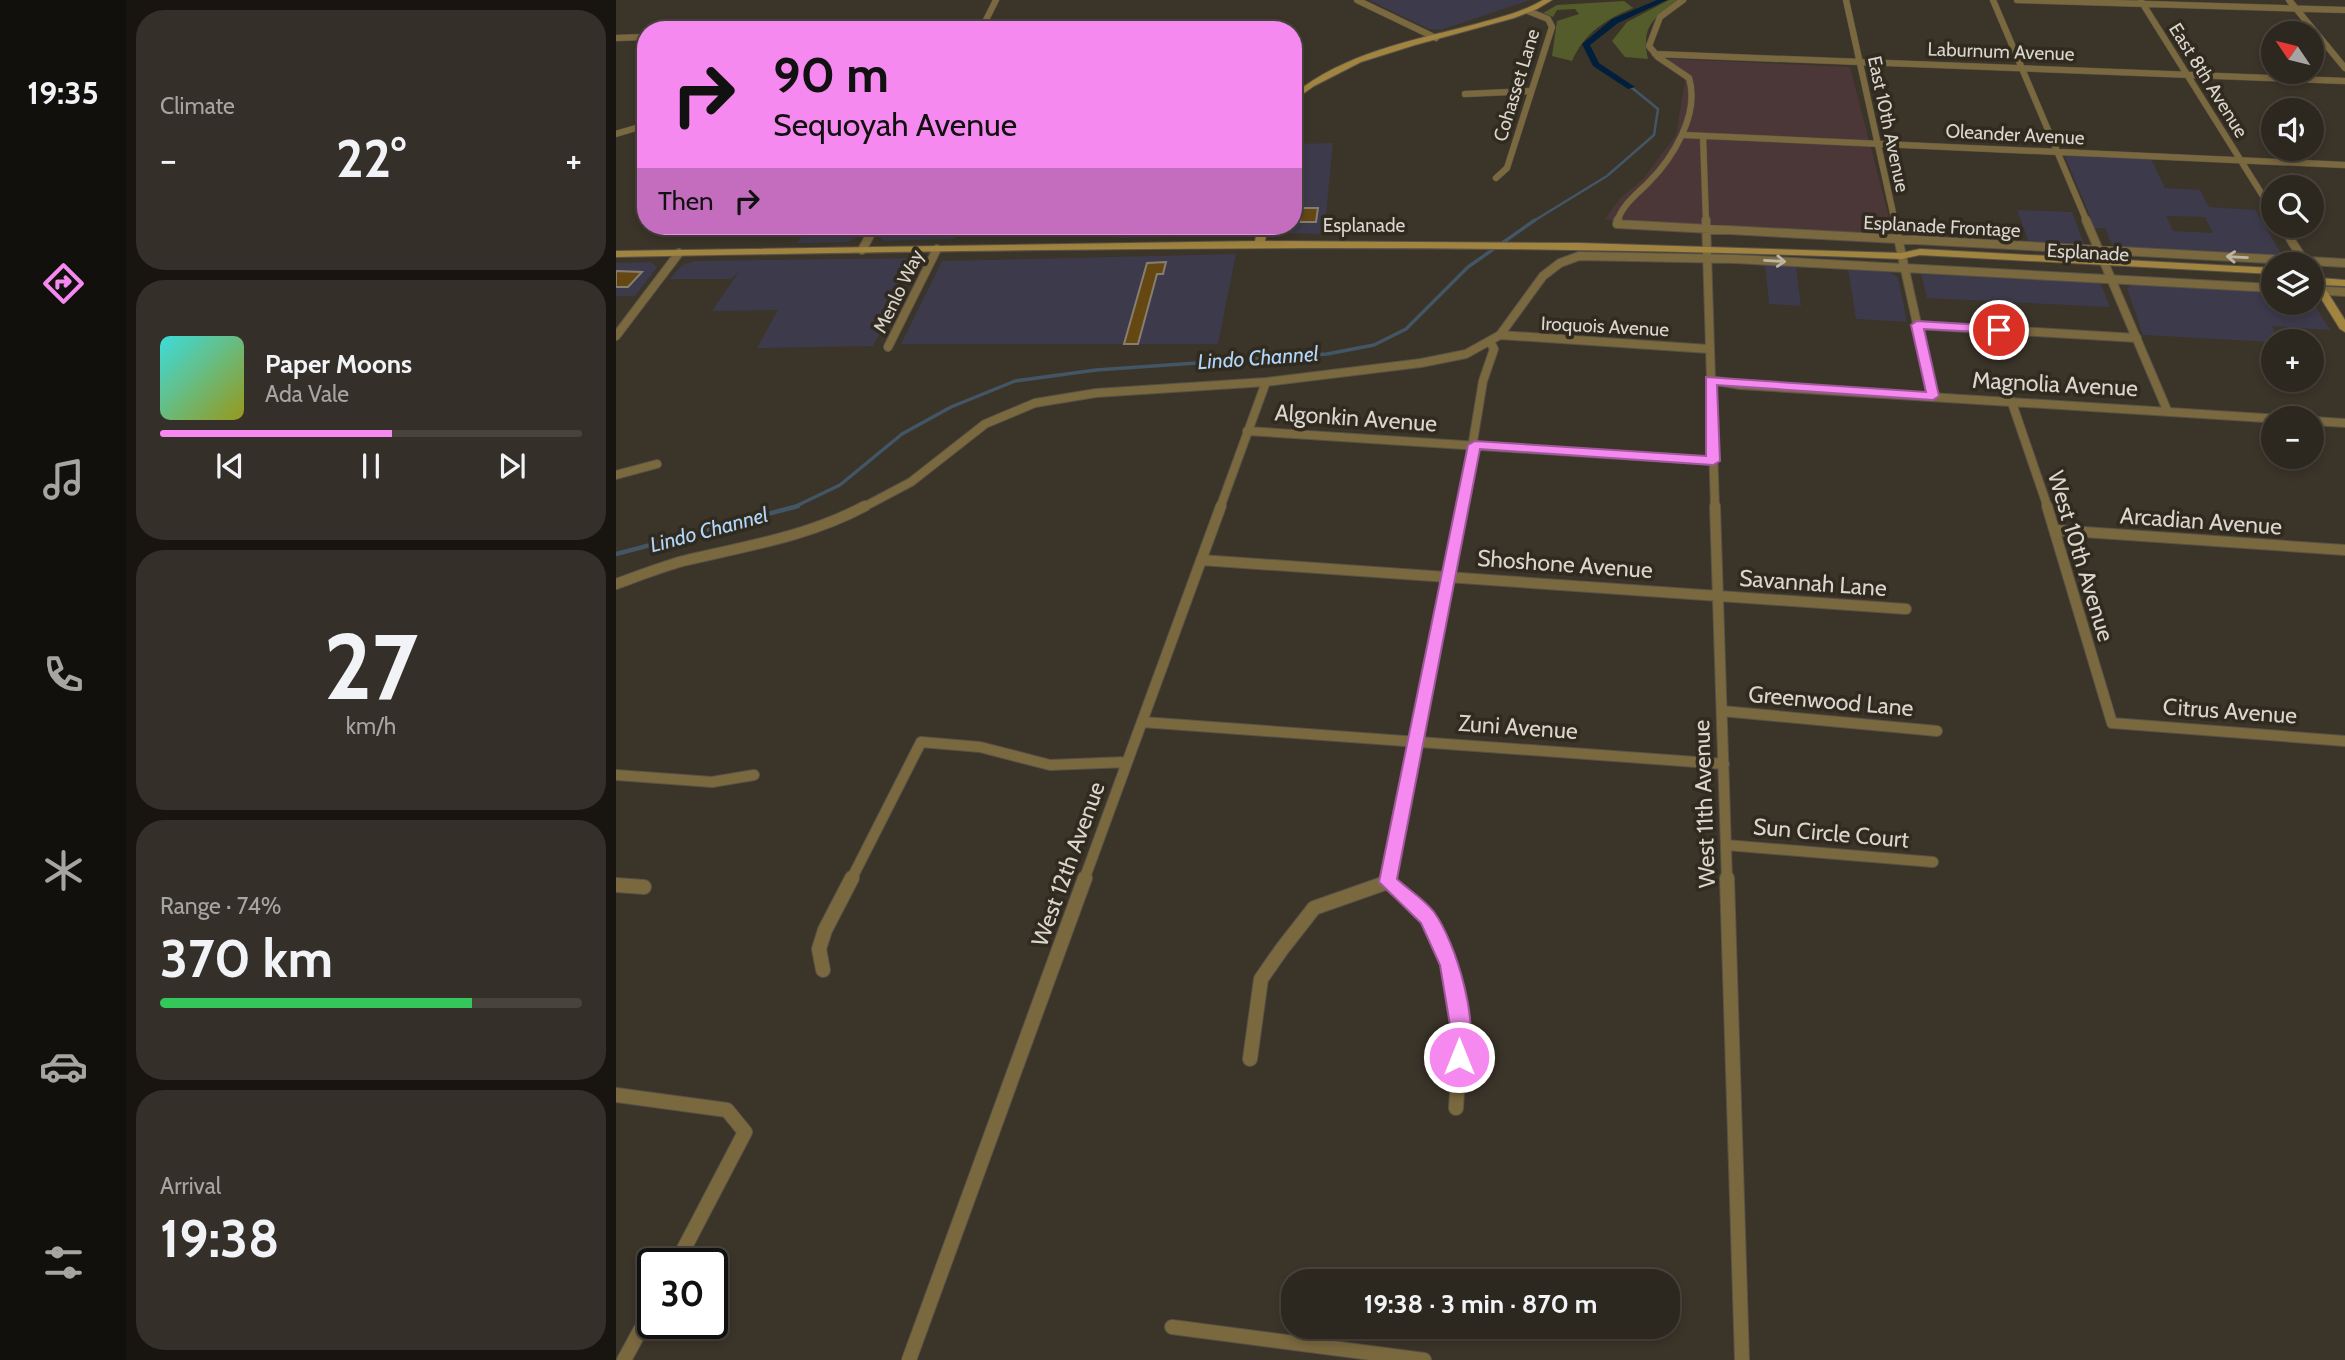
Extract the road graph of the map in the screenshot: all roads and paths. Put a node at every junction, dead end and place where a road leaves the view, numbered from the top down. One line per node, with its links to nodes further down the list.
1 (996, 0): 13 (street)
2 (1357, 0): 16 (street)
3 (1548, 0): 12 (main road)
4 (1683, 0): 17 (street)
5 (1846, 0): 18 (street, East 10th Avenue)
6 (1993, 0): 19 (street)
7 (2017, 0): 9 (street)
8 (2289, 0): 10 (street)
9 (2141, 2): 10 (street); 21 (street, East 8th Avenue)
10 (2296, 9): 11 (street); 20 (street)
11 (2345, 10)
12 (1528, 11): 16 (main road); 24 (street, Cohasset Lane)
13 (986, 21)
14 (637, 37): 15 (street)
15 (616, 38)
16 (1436, 38): 23 (main road)
17 (1655, 54): 18 (street, Laburnum Avenue); 28 (street)
18 (1859, 61): 19 (street, Laburnum Avenue); 30 (street, East 10th Avenue)
19 (2022, 68): 21 (street, Laburnum Avenue); 31 (street)
20 (2345, 68)
21 (2187, 75): 22 (street, Laburnum Avenue); 32 (street, East 8th Avenue)
22 (2345, 81)
23 (1302, 91)
24 (1530, 91): 25 (street); 34 (street, Cohasset Lane)
25 (1465, 94)
26 (637, 128): 27 (street)
27 (616, 134)
28 (1684, 135): 29 (street, Oleander Avenue); 36 (street, Esplanade Frontage)
29 (1703, 136): 30 (street, Oleander Avenue); 36 (street, West 11th Avenue)
30 (1877, 144): 31 (street, Oleander Avenue); 39 (street, East 10th Avenue)
31 (2057, 152): 32 (street, Oleander Avenue); 42 (street)
32 (2241, 161): 33 (street, Oleander Avenue); 35 (street, East 8th Avenue)
33 (2345, 166)
34 (1496, 178)
35 (2261, 193)
36 (1706, 230): 39 (street, Esplanade Frontage); 44 (street, West 11th Avenue)
37 (870, 235): 43 (street)
38 (1261, 235): 40 (main road)
39 (1898, 240): 42 (street, Esplanade Frontage); 47 (street, East 10th Avenue)
40 (1260, 243): 41 (main road, Esplanade); 44 (main road, Esplanade)
41 (937, 249): 43 (main road, Esplanade); 68 (street, Menlo Way)
42 (2099, 249): 48 (street, Esplanade Frontage, one-way to 42); 52 (street)
43 (862, 250): 45 (main road, Esplanade)
44 (1707, 252): 47 (main road, Esplanade); 51 (street, Esplanade Frontage, one-way to 51); 67 (street, Esplanade Frontage); 69 (street, West 11th Avenue)
45 (679, 253): 46 (main road, Esplanade); 65 (street)
46 (616, 254)
47 (1901, 256): 51 (street); 52 (main road, Esplanade)
48 (2261, 260)
49 (2324, 263): 50 (street, Esplanade Frontage)
50 (2345, 263)
51 (1904, 269): 52 (street, Esplanade Frontage); 63 (street)
52 (2107, 271): 53 (main road, Esplanade); 55 (main road, Esplanade); 60 (street, Esplanade Frontage); 66 (street)
53 (2261, 271)
54 (2345, 275): 56 (main road)
55 (2261, 278)
56 (2324, 280)
57 (2324, 282): 58 (main road)
58 (2345, 283)
59 (2324, 285): 61 (street)
60 (2261, 287)
61 (2345, 292)
62 (2324, 297): 64 (main road)
63 (1917, 325): 66 (street); 72 (street)
64 (2345, 329)
65 (616, 336)
66 (2137, 338): 74 (street)
67 (1495, 339): 69 (street, Iroquois Avenue); 71 (street); 81 (street)
68 (888, 347)
69 (1709, 349): 70 (street, West 11th Avenue)
70 (1711, 380): 72 (street, Magnolia Avenue); 82 (street, West 11th Avenue)
71 (1266, 382): 80 (street, West 12th Avenue); 89 (street)
72 (1933, 396): 73 (street, Magnolia Avenue)
73 (2011, 400): 74 (street, Magnolia Avenue); 85 (street, West 10th Avenue)
74 (2167, 410): 75 (street, Magnolia Avenue)
75 (2261, 415)
76 (2345, 417): 77 (street, Magnolia Avenue)
77 (2324, 418)
78 (2324, 419): 79 (street, Magnolia Avenue)
79 (2345, 422)
80 (1247, 430): 81 (street, Algonkin Avenue); 87 (street, West 12th Avenue)
81 (1475, 445): 82 (street, Algonkin Avenue); 88 (street)
82 (1713, 461): 90 (street, West 11th Avenue)
83 (657, 464): 84 (street)
84 (616, 475)
85 (2055, 530): 86 (street, Arcadian Avenue); 94 (street, West 10th Avenue)
86 (2345, 550)
87 (1200, 560): 88 (street, Shoshone Avenue); 93 (street, West 12th Avenue)
88 (1449, 575): 90 (street, Shoshone Avenue); 96 (street)
89 (616, 584)
90 (1717, 596): 91 (street, Savannah Lane); 92 (street, West 11th Avenue)
91 (1906, 609)
92 (1722, 712): 95 (street, Greenwood Lane); 99 (street, West 11th Avenue)
93 (1142, 722): 96 (street, Zuni Avenue); 98 (street, West 12th Avenue)
94 (2112, 723): 97 (street, Citrus Avenue)
95 (1937, 732)
96 (1416, 740): 99 (street, Zuni Avenue); 104 (street)
97 (2345, 741)
98 (1127, 762): 107 (street); 115 (street, West 12th Avenue)
99 (1724, 764): 102 (street, West 11th Avenue)
100 (616, 775): 101 (street)
101 (754, 775)
102 (1726, 845): 103 (street, Sun Circle Court); 117 (street, West 11th Avenue)
103 (1933, 862)
104 (1388, 882): 108 (street); 110 (street)
105 (616, 885): 106 (street)
106 (644, 887)
107 (823, 970)
108 (1250, 1059)
109 (616, 1095): 111 (street)
110 (1456, 1108)
111 (685, 1248)
112 (1172, 1327): 116 (street)
113 (637, 1336): 114 (street)
114 (624, 1360)
115 (909, 1360)
116 (1424, 1360)
117 (1742, 1360)

